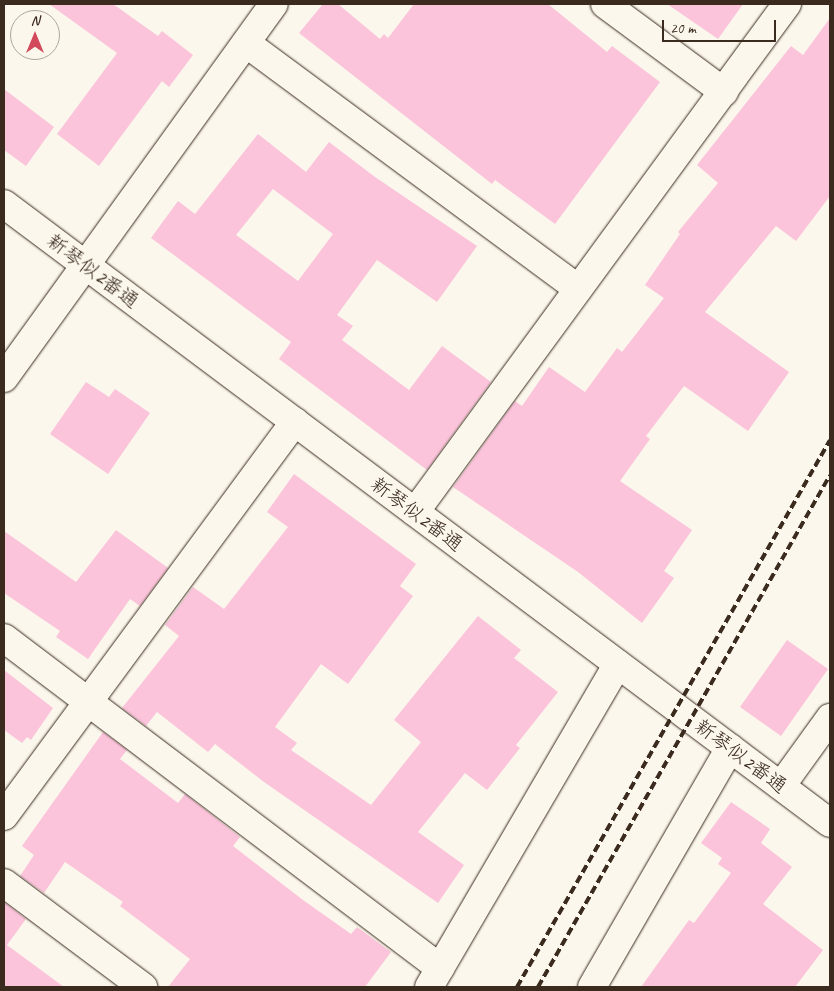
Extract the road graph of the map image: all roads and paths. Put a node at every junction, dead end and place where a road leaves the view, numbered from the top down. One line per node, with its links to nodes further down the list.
1 (274, 4): 4 (street)
2 (605, 4): 5 (street)
3 (787, 4): 5 (street)
4 (246, 42): 7 (street); 8 (street)
5 (724, 92): 8 (street)
6 (4, 204): 7 (street, 新琴似2番通)
7 (86, 266): 9 (street); 10 (street, 新琴似2番通)
8 (578, 289): 11 (street)
9 (4, 378)
10 (295, 422): 11 (street, 新琴似2番通); 14 (street)
11 (415, 512): 13 (street, 新琴似2番通)
12 (4, 638): 14 (street)
13 (618, 664): 16 (street, 新琴似2番通); 21 (street)
14 (88, 700): 18 (street); 21 (street)
15 (830, 718): 17 (street)
16 (730, 748): 17 (street, 新琴似2番通); 23 (street)
17 (781, 786): 19 (street, 新琴似2番通)
18 (4, 816)
19 (830, 823)
20 (4, 883): 22 (street)
21 (435, 978)
22 (143, 987)
23 (592, 987)

